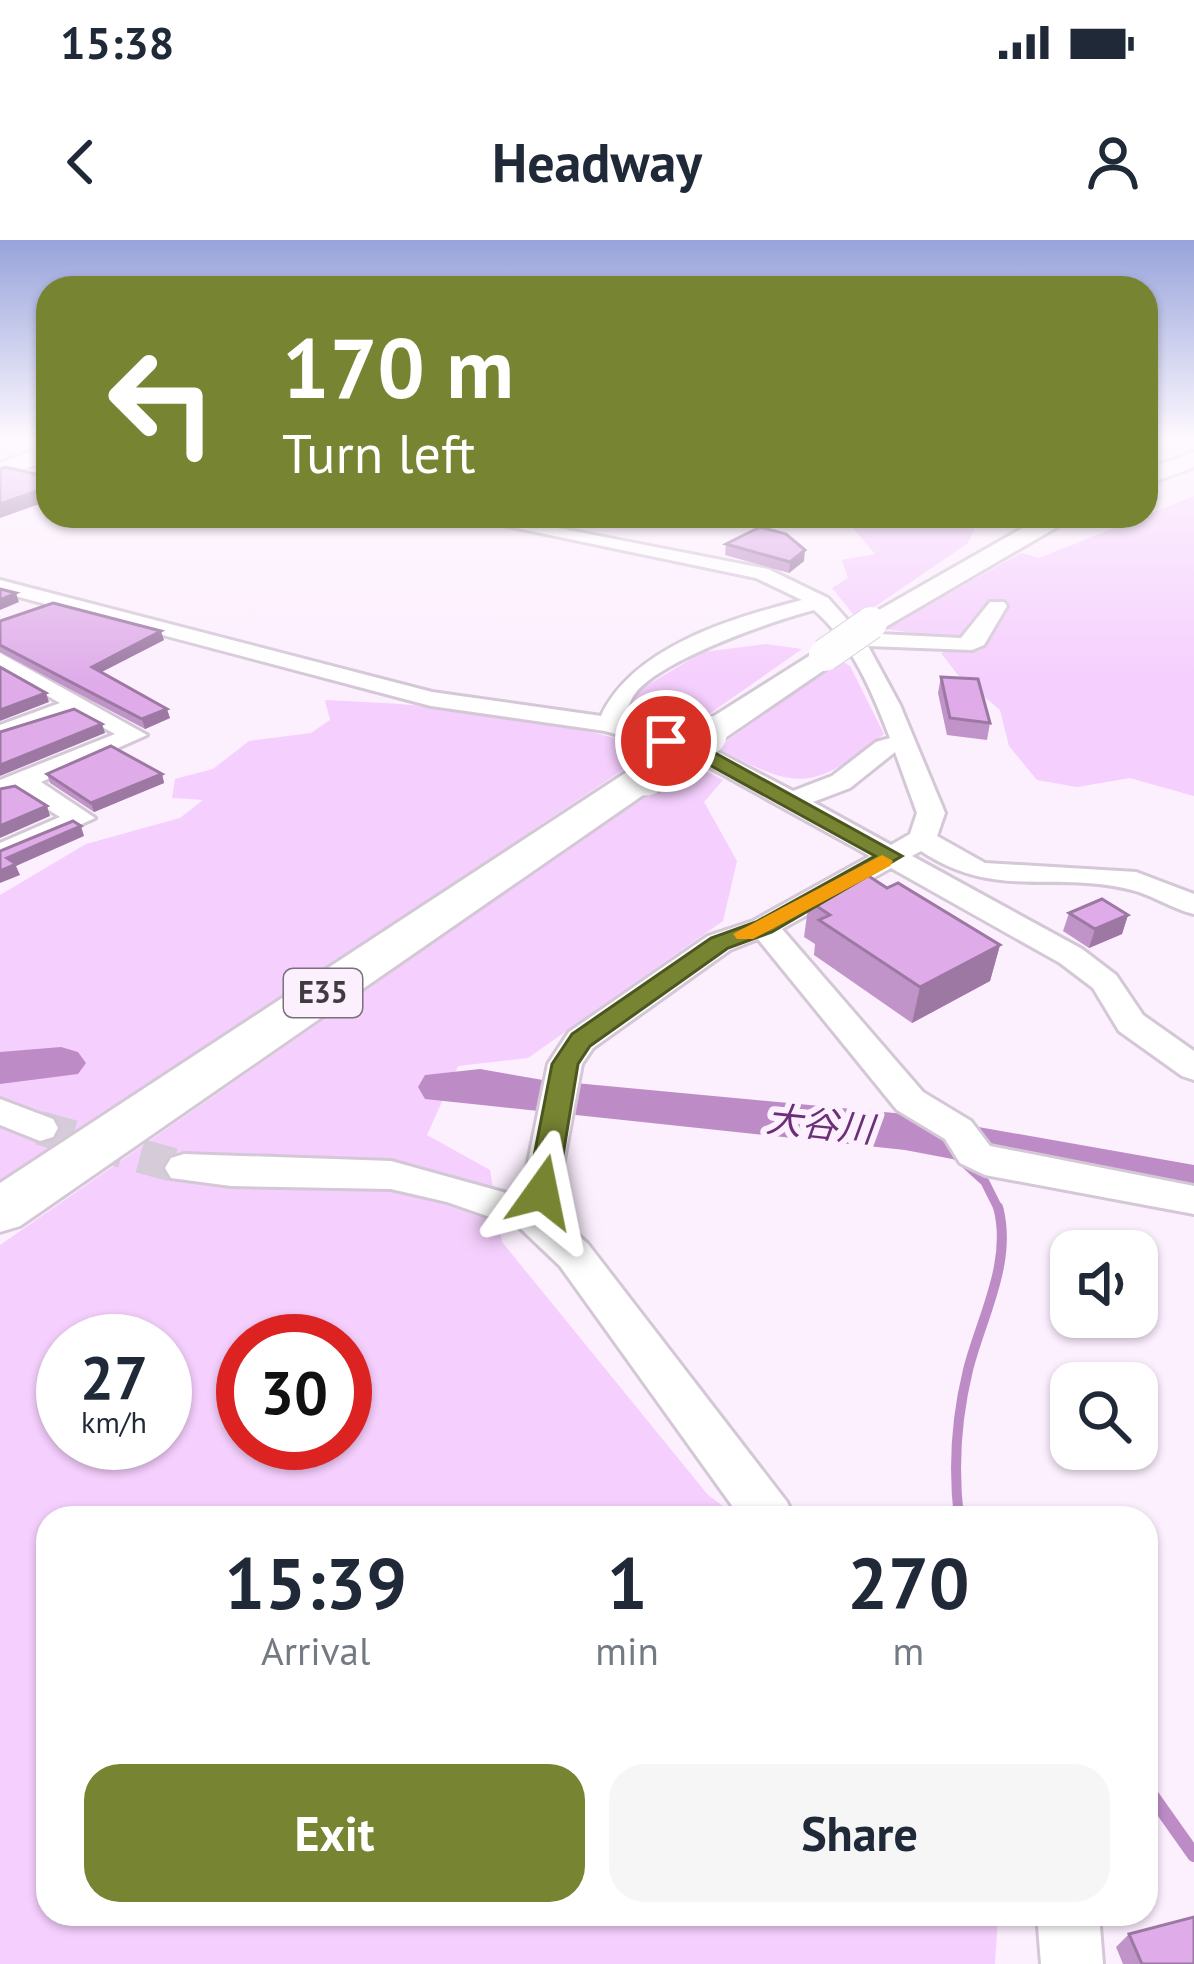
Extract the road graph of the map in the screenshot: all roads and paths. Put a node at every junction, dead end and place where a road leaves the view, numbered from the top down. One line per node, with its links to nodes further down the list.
1 (528, 528): 5 (street)
2 (581, 528): 5 (street)
3 (1025, 528): 6 (highway)
4 (1040, 528): 6 (highway, E35)
5 (568, 536): 9 (street)
6 (991, 553): 12 (highway, E35)
7 (0, 586): 8 (street)
8 (53, 600): 11 (street); 16 (street)
9 (821, 602): 12 (street); 16 (street)
10 (997, 606): 12 (street)
11 (18, 615)
12 (864, 632): 18 (street); 31 (highway, E35, bridge)
13 (0, 660): 14 (street)
14 (12, 677): 15 (street)
15 (79, 704): 17 (street); 19 (street)
16 (607, 724): 20 (street)
17 (0, 733)
18 (901, 742): 20 (street); 21 (street)
19 (10, 785): 22 (street)
20 (792, 801): 23 (street)
21 (922, 839): 23 (street); 24 (street)
22 (0, 853)
23 (891, 856): 25 (street); 26 (street)
24 (1194, 904)
25 (764, 927): 30 (street); 32 (street)
26 (1194, 1068)
27 (0, 1112): 28 (street)
28 (40, 1128)
29 (184, 1168): 32 (street)
30 (1194, 1200)
31 (0, 1211)
32 (532, 1217): 33 (street)
33 (761, 1506)
34 (1069, 1926): 35 (street)
35 (1072, 1964)

